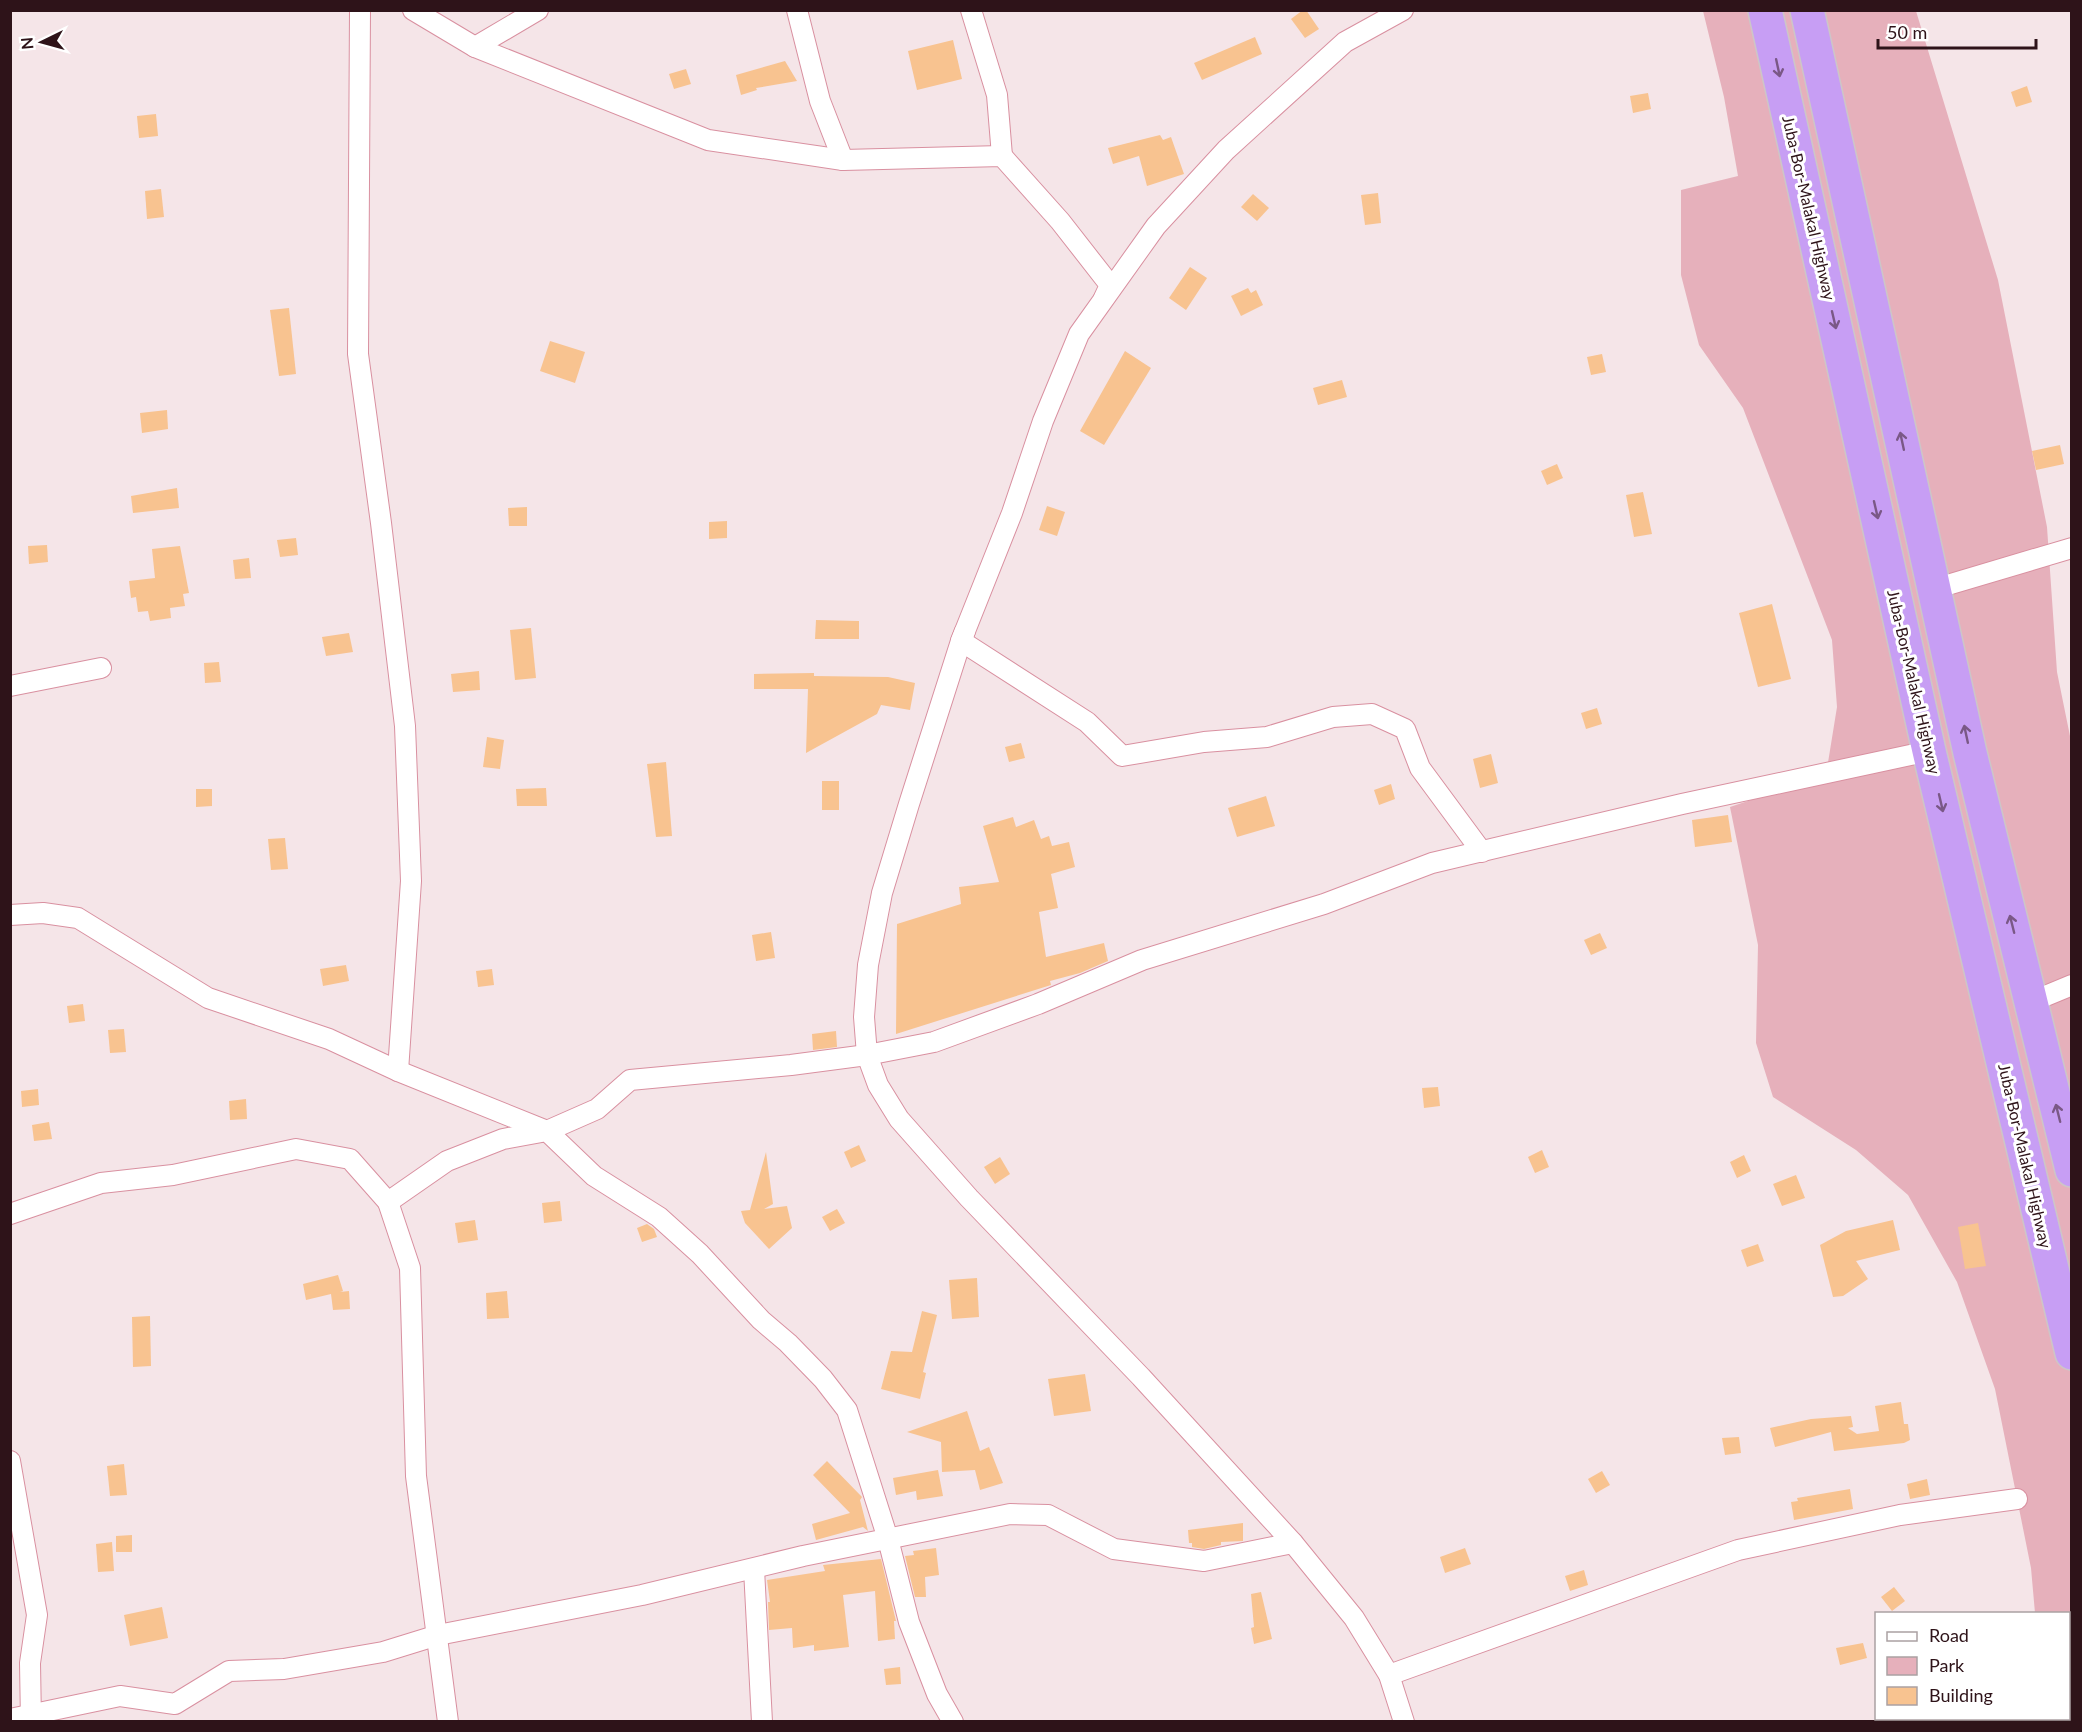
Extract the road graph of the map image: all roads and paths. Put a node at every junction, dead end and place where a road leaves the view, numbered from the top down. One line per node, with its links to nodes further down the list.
1 (360, 10): 23 (street)
2 (413, 10): 9 (street)
3 (538, 10): 9 (street)
4 (796, 10): 11 (street)
5 (971, 10): 10 (street)
6 (1403, 10): 14 (street)
7 (1765, 10): 17 (highway, Juba-Bor-Malakal Highway, one-way to 17)
8 (1807, 10): 13 (highway, one-way to 8)
9 (475, 47): 11 (street)
10 (1002, 156): 11 (street); 14 (street)
11 (843, 160)
12 (2072, 548): 13 (street)
13 (1934, 589): 21 (highway, one-way to 13)
14 (961, 641): 18 (street); 22 (street)
15 (101, 668): 16 (street)
16 (10, 686)
17 (1929, 752): 18 (street); 28 (highway, Juba-Bor-Malakal Highway, one-way to 28)
18 (1482, 852): 22 (street)
19 (10, 915): 23 (street)
20 (2072, 985): 21 (street)
21 (2031, 1002): 25 (highway, one-way to 21)
22 (867, 1055): 24 (street); 32 (street)
23 (398, 1071): 24 (street)
24 (547, 1131): 26 (street); 31 (street)
25 (2072, 1170)
26 (388, 1202): 27 (street); 34 (street)
27 (10, 1214)
28 (2072, 1353)
29 (10, 1461): 36 (street)
30 (2017, 1499): 35 (street)
31 (888, 1539): 32 (street); 33 (street); 40 (street)
32 (1293, 1543): 35 (street)
33 (754, 1569): 34 (street); 39 (street)
34 (438, 1635): 36 (street); 38 (street)
35 (1389, 1675): 41 (street)
36 (30, 1718): 37 (street)
37 (10, 1719)
38 (448, 1722)
39 (762, 1722)
40 (953, 1722)
41 (1404, 1722)

